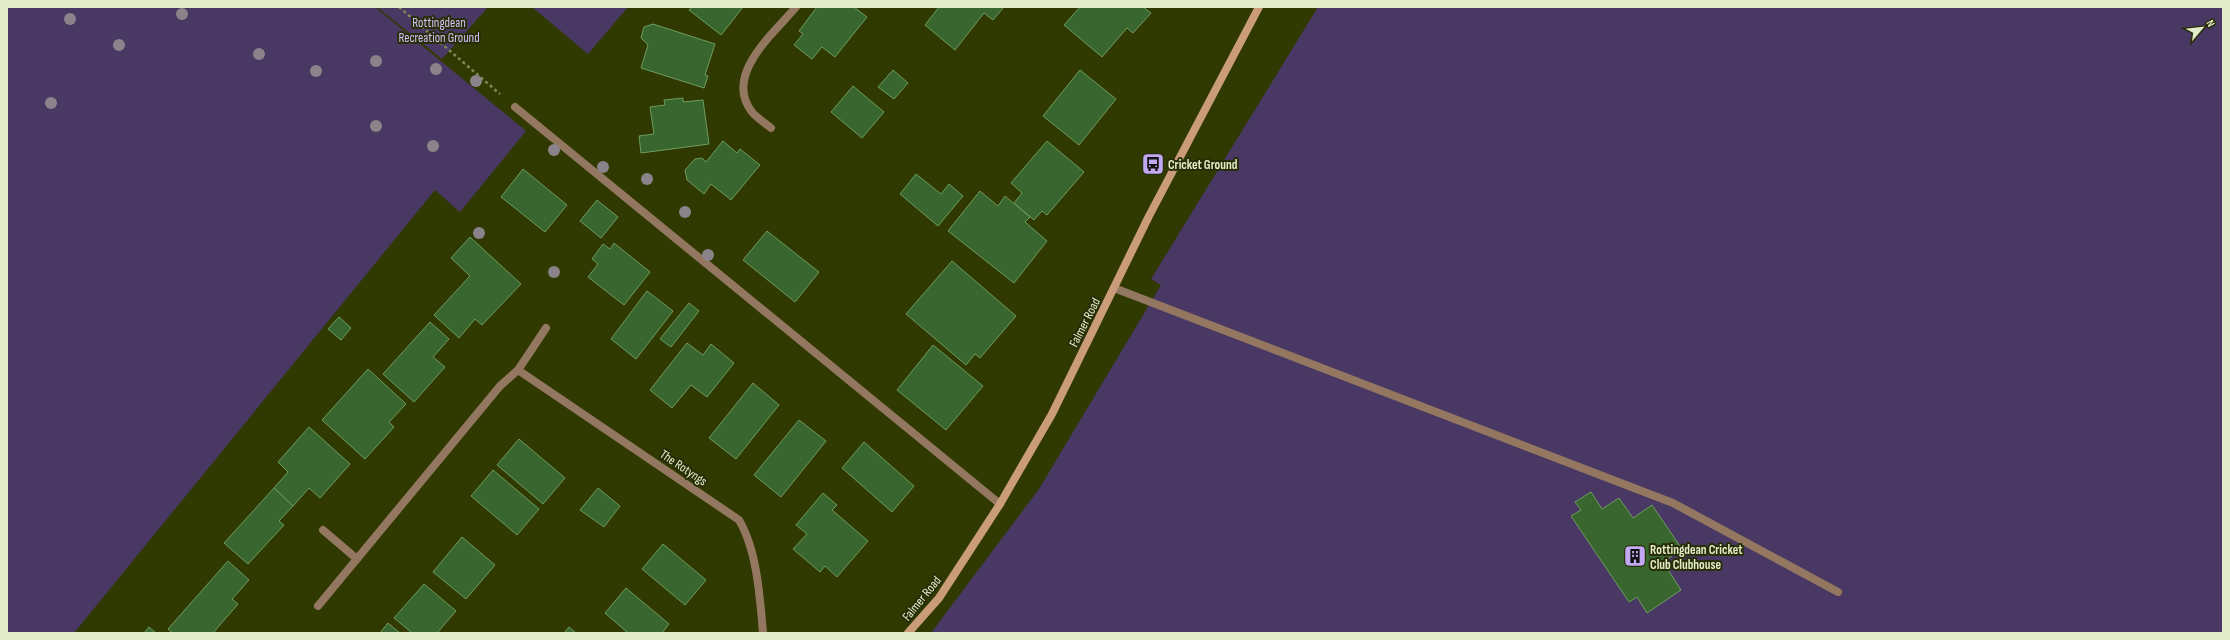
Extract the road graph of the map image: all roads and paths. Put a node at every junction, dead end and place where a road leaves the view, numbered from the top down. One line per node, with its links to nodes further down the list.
1 (399, 7): 4 (path)
2 (796, 7): 5 (street)
3 (1259, 7): 6 (main road, Falmer Road)
4 (516, 107): 9 (street)
5 (771, 128)
6 (1114, 288): 9 (main road, Falmer Road); 12 (street)
7 (546, 328): 8 (street)
8 (518, 370): 11 (street); 14 (street, The Rotyngs)
9 (1000, 504): 15 (main road, Falmer Road)
10 (323, 530): 11 (street)
11 (357, 559): 13 (street)
12 (1838, 592)
13 (318, 606)
14 (763, 633)
15 (908, 633)

